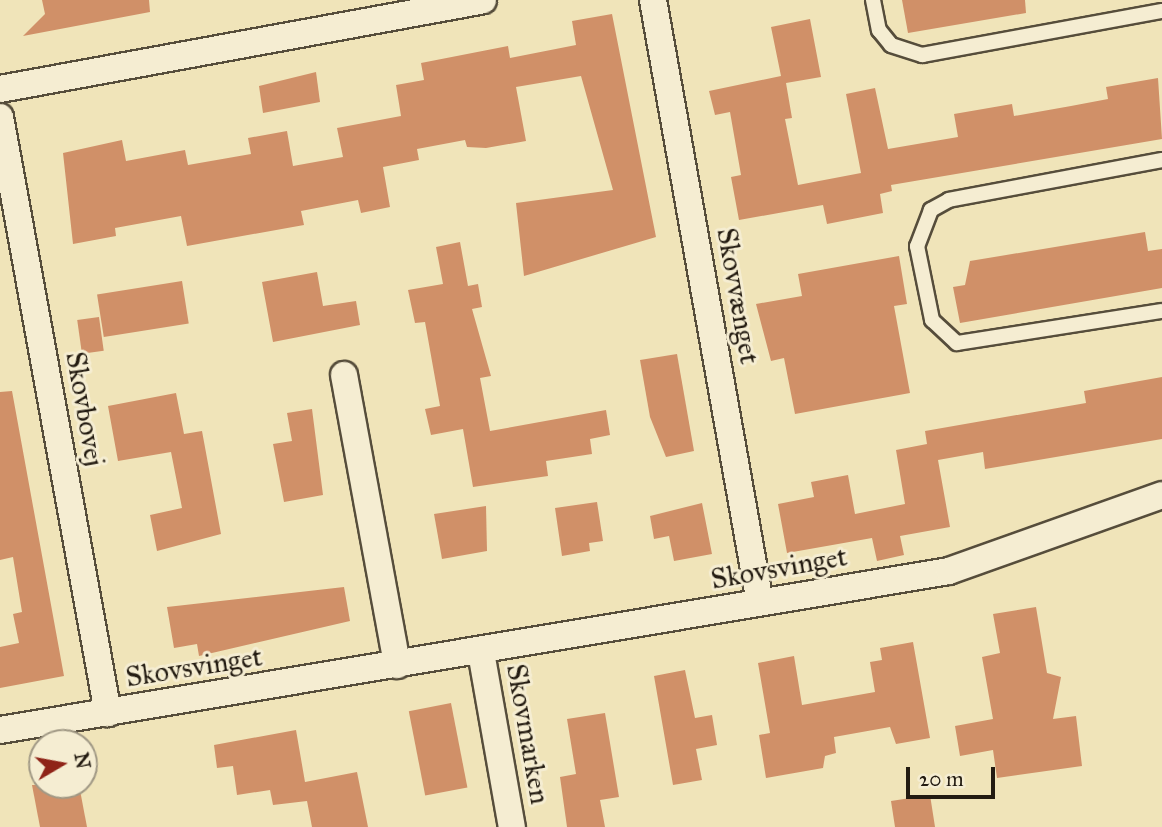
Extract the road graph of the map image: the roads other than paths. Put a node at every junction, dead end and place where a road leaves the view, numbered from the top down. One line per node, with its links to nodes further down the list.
1 (483, 0): 5 (street)
2 (653, 0): 11 (street, Skovvænget)
3 (873, 0): 4 (lane)
4 (1162, 11)
5 (0, 89)
6 (0, 117): 14 (street, Skovbovej)
7 (1162, 160): 8 (lane)
8 (1162, 311)
9 (344, 375): 13 (street)
10 (1162, 495): 11 (street, Skovsvinget)
11 (761, 603): 12 (street, Skovsvinget)
12 (481, 652): 13 (street, Skovsvinget); 16 (street, Skovmarken)
13 (397, 665): 14 (street, Skovsvinget)
14 (108, 713): 15 (street, Skovsvinget)
15 (0, 730)
16 (512, 827)

